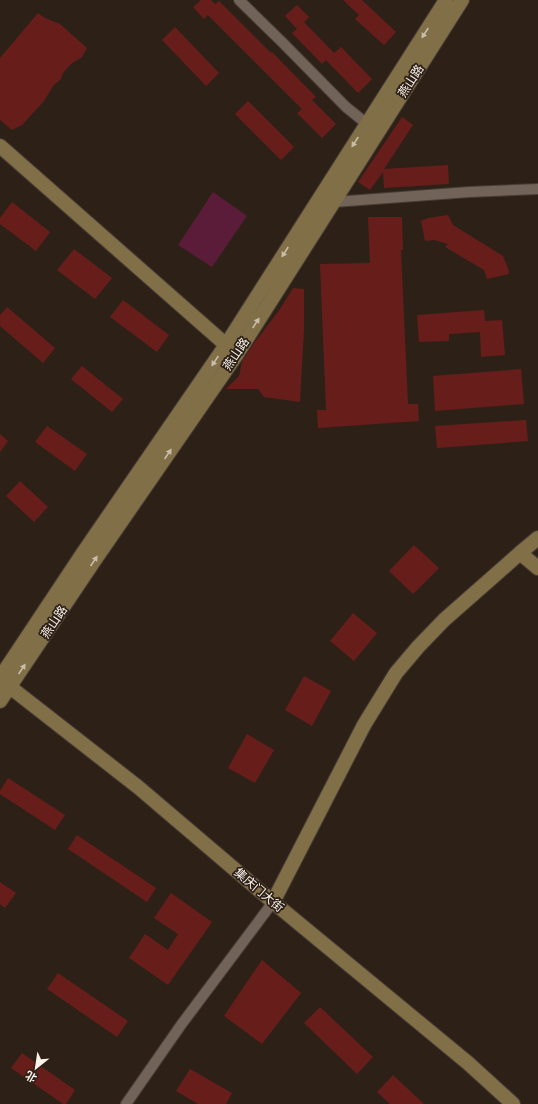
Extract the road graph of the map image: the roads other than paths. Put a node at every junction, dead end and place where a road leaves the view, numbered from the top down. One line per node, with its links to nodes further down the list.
1 (239, 0): 4 (street)
2 (446, 0): 4 (street, 燕山路, one-way to 4)
3 (462, 0): 7 (street, 燕山路)
4 (367, 124): 8 (street, 燕山路, one-way to 8)
5 (0, 146): 8 (street)
6 (538, 189): 7 (street)
7 (334, 202): 8 (street, 燕山路, one-way to 7)
8 (231, 349): 12 (street, 燕山路)
9 (538, 538): 10 (street)
10 (520, 553): 11 (street); 14 (street)
11 (538, 568)
12 (3, 682): 13 (street, 燕山路); 14 (street, 集庆门大街)
13 (1, 700)
14 (273, 902): 15 (street); 16 (street, 集庆门大街)
15 (126, 1104)
16 (513, 1104)

